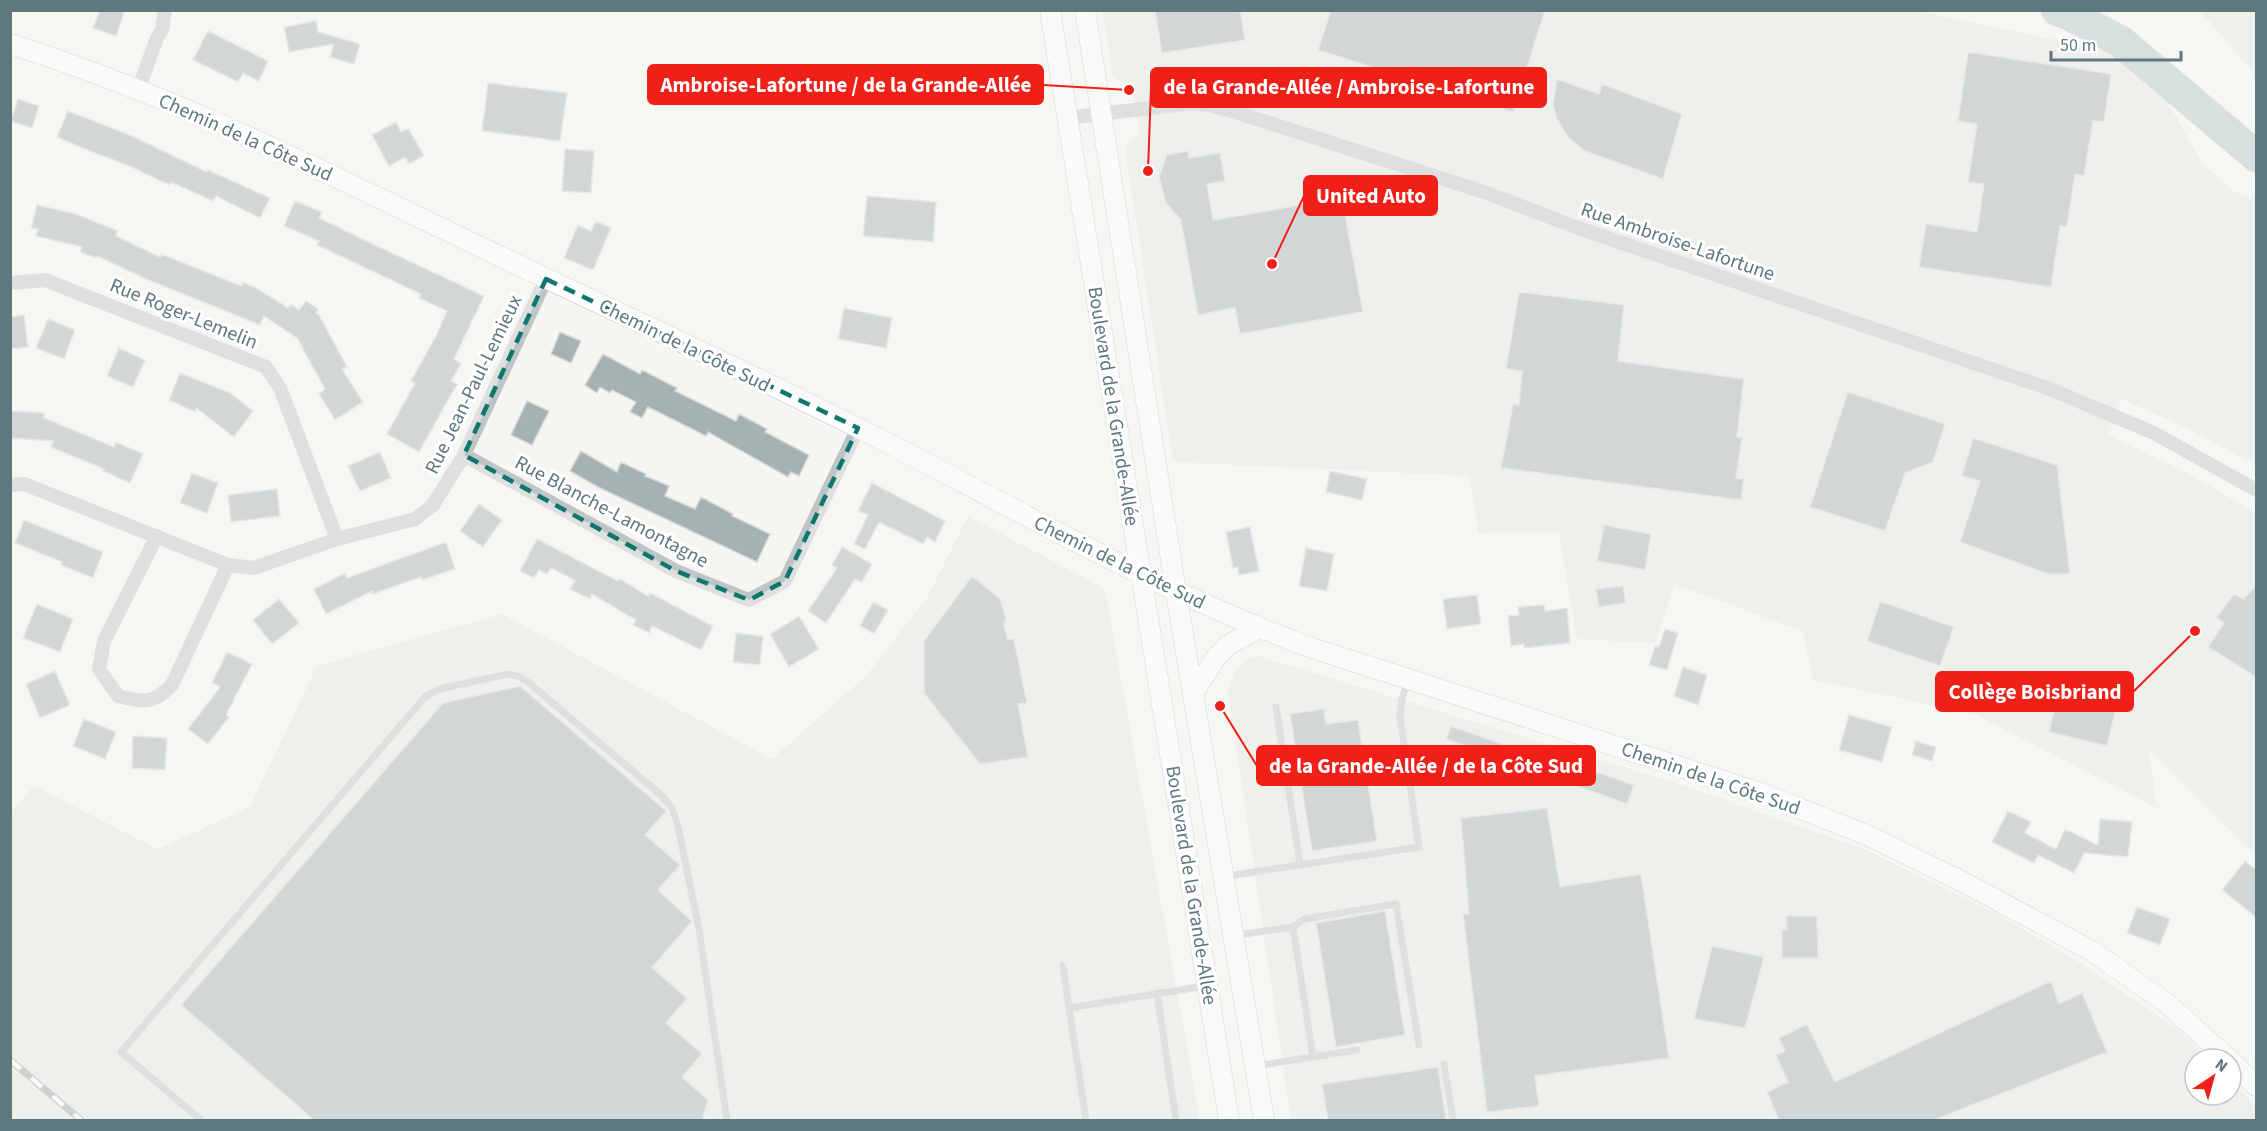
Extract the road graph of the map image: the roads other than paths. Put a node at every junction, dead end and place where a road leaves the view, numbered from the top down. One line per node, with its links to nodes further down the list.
1 (165, 10): 5 (street)
2 (1050, 10): 7 (street, Boulevard de la Grande-Allée)
3 (1085, 10): 6 (street, Boulevard de la Grande-Allée)
4 (10, 44): 5 (street, Chemin de la Côte Sud)
5 (138, 90): 8 (street, Chemin de la Côte Sud)
6 (1101, 114): 7 (street, Rue Ambroise-Lafortune); 13 (street, Rue Ambroise-Lafortune); 18 (street, Boulevard de la Grande-Allée)
7 (1067, 118): 17 (street, Boulevard de la Grande-Allée)
8 (546, 279): 10 (street, Chemin de la Côte Sud); 11 (street, Rue Jean-Paul-Lemieux)
9 (10, 283): 15 (street, Rue Roger-Lemelin)
10 (858, 428): 11 (street, Rue Blanche-Lamontagne); 17 (street, Chemin de la Côte Sud)
11 (464, 455): 15 (street, Rue Jean-Paul-Lemieux)
12 (10, 485): 14 (street, Rue Jean-Paul-Lemieux)
13 (2256, 490)
14 (157, 536): 16 (street, Rue Jean-Paul-Lemieux); 16 (street)
15 (337, 539): 16 (street, Rue Jean-Paul-Lemieux)
16 (228, 565)
17 (1142, 575): 18 (street, Chemin de la Côte Sud); 28 (street, Boulevard de la Grande-Allée)
18 (1176, 592): 19 (street, Chemin de la Côte Sud); 21 (street, Boulevard de la Grande-Allée)
19 (1259, 628): 20 (street, Chemin de la Côte Sud); 21 (street)
20 (1408, 678): 23 (lane); 32 (street, Chemin de la Côte Sud)
21 (1194, 692): 24 (street, Boulevard de la Grande-Allée)
22 (1276, 707): 23 (lane)
23 (1300, 864): 24 (lane)
24 (1224, 877): 26 (street, Boulevard de la Grande-Allée)
25 (1293, 927): 26 (lane); 31 (lane); 34 (lane)
26 (1234, 935): 36 (street, Boulevard de la Grande-Allée)
27 (1063, 966): 30 (lane)
28 (1207, 986): 29 (lane); 43 (street, Boulevard de la Grande-Allée)
29 (1157, 993): 30 (lane); 42 (lane)
30 (1069, 1008): 41 (lane)
31 (1419, 1045)
32 (2215, 1047)
33 (1358, 1050): 34 (lane)
34 (1312, 1057): 36 (lane)
35 (1444, 1064): 45 (lane)
36 (1255, 1066): 44 (street, Boulevard de la Grande-Allée)
37 (2243, 1073): 38 (street, Chemin de la Côte Sud)
38 (2256, 1086)
39 (201, 1120): 40 (lane)
40 (727, 1120)
41 (1086, 1120)
42 (1176, 1120)
43 (1229, 1120)
44 (1264, 1120)
45 (1453, 1120)

